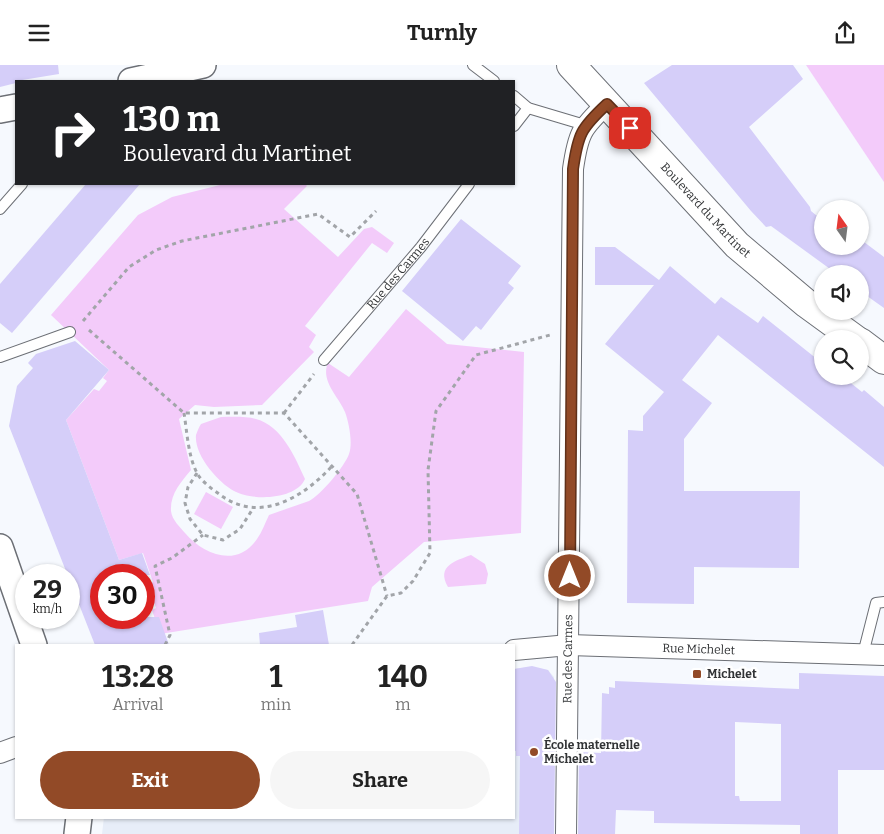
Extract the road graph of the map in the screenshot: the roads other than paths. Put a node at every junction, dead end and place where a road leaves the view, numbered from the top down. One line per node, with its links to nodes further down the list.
1 (203, 65): 4 (street)
2 (473, 65): 5 (lane)
3 (571, 65): 7 (main road, Boulevard du Martinet)
4 (136, 80)
5 (493, 80)
6 (515, 98): 9 (lane)
7 (607, 104): 12 (street, Rue des Carmes); 16 (main road, Boulevard du Martinet)
8 (15, 107): 10 (street)
9 (528, 107): 11 (lane); 12 (lane)
10 (0, 110)
11 (515, 125)
12 (584, 125): 25 (street, Rue des Carmes)
13 (21, 185): 15 (lane)
14 (468, 185): 21 (lane, Rue des Carmes)
15 (0, 209)
16 (843, 330)
17 (70, 332): 19 (lane)
18 (869, 349): 20 (main road)
19 (0, 357)
20 (884, 360)
21 (324, 361)
22 (0, 547): 24 (street)
23 (884, 602): 27 (lane)
24 (34, 644)
25 (568, 645): 26 (street, Rue Michelet); 27 (street, Rue Michelet); 33 (street, Rue des Carmes)
26 (515, 650)
27 (863, 654): 28 (street, Rue Michelet)
28 (884, 655)
29 (15, 747): 30 (street)
30 (0, 753)
31 (79, 819): 32 (street)
32 (77, 834)
33 (566, 834)

